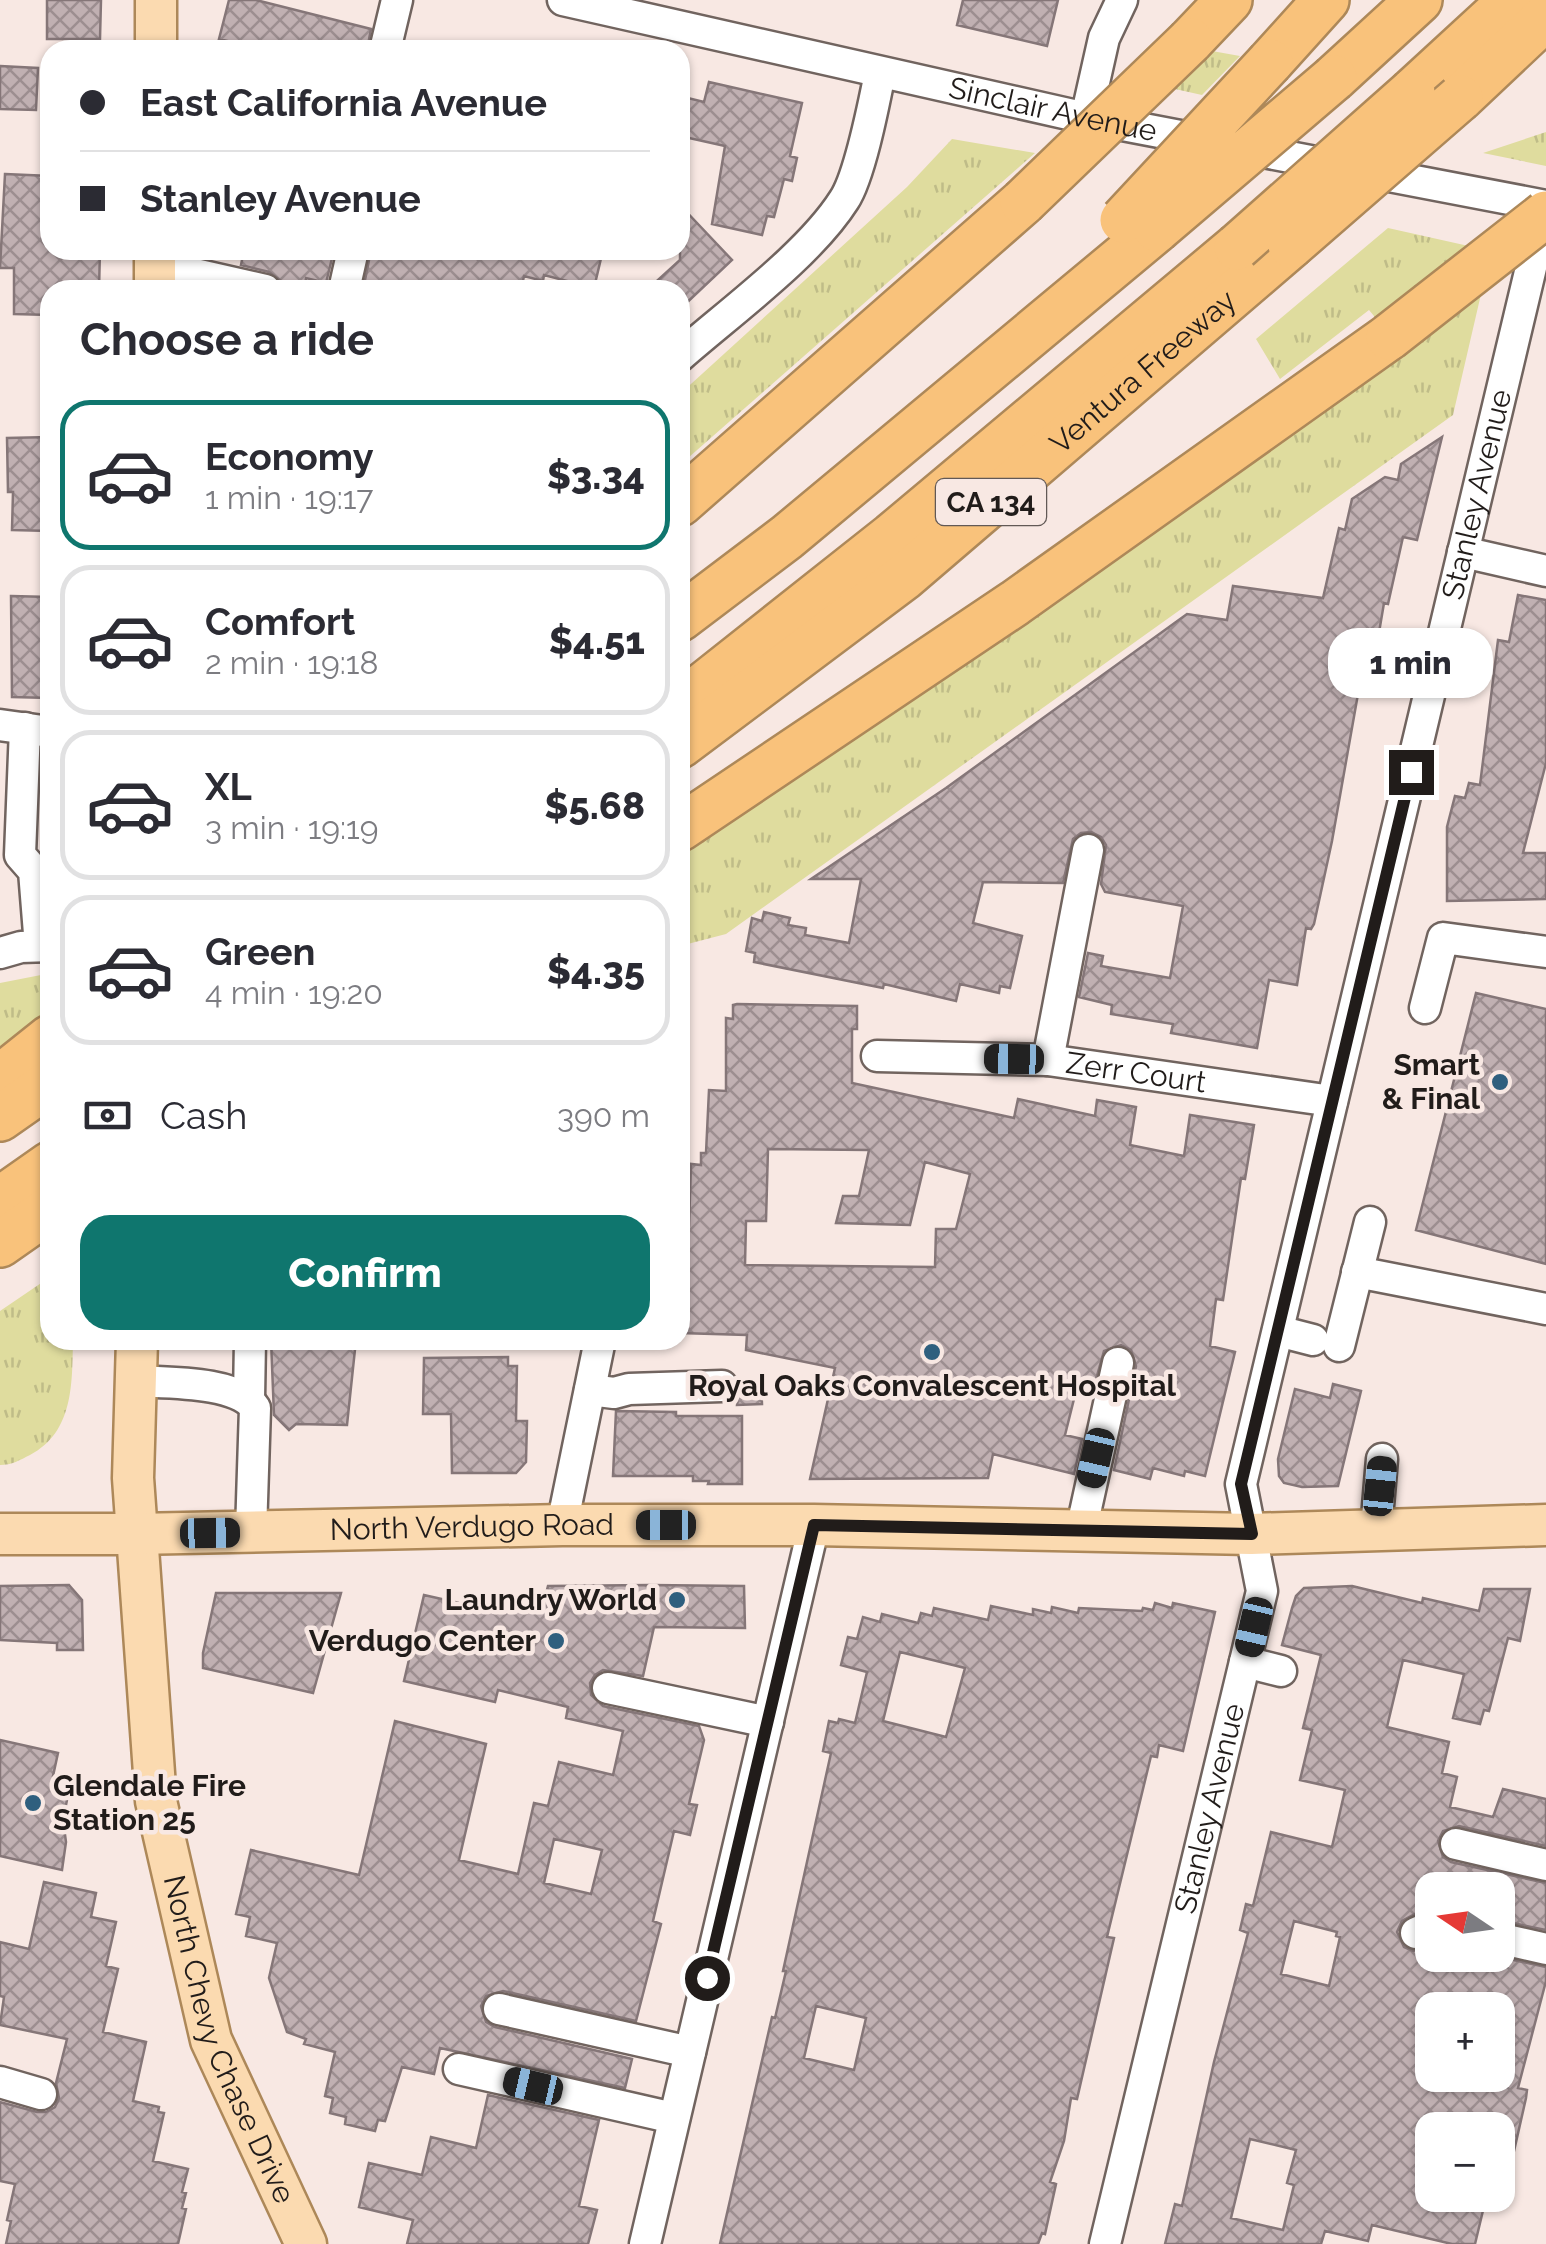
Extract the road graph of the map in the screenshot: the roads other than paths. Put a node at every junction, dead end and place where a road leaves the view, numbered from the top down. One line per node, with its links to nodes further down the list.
1 (156, 0): 11 (main road)
2 (396, 0): 12 (street)
3 (563, 0): 14 (street, Sinclair Avenue)
4 (1122, 0): 17 (street)
5 (1229, 0): 25 (highway, bridge)
6 (1326, 0): 20 (highway, bridge)
7 (1419, 0): 20 (highway, bridge)
8 (1474, 0): 15 (highway)
9 (1512, 0): 15 (highway)
10 (1546, 16): 16 (highway, Ventura Freeway / CA 134)
11 (156, 40)
12 (388, 40)
13 (1546, 40): 16 (highway)
14 (880, 73): 17 (street, Sinclair Avenue); 24 (street)
15 (1396, 89): 21 (highway)
16 (1460, 98): 32 (highway, Ventura Freeway / CA 134, bridge)
17 (1086, 118): 18 (street, Sinclair Avenue)
18 (1546, 206): 26 (street, Stanley Avenue)
19 (1546, 214): 33 (highway, bridge)
20 (1140, 225): 28 (highway)
21 (1223, 244): 29 (highway); 30 (highway)
22 (155, 268): 23 (street)
23 (215, 280)
24 (690, 347)
25 (690, 494)
26 (1463, 552): 27 (street); 42 (street, Stanley Avenue)
27 (1546, 571)
28 (690, 611)
29 (690, 664)
30 (690, 696)
31 (25, 728): 35 (street)
32 (690, 738)
33 (690, 821)
34 (1088, 850): 41 (street)
35 (40, 911)
36 (40, 947): 38 (street)
37 (1546, 952): 39 (street)
38 (0, 953)
39 (1425, 1008)
40 (878, 1056): 41 (street, Zerr Court)
41 (1048, 1060): 42 (street, Zerr Court)
42 (1332, 1101): 46 (street, Stanley Avenue)
43 (1370, 1222): 44 (street)
44 (1357, 1272): 45 (street); 46 (street)
45 (1546, 1310)
46 (1278, 1330): 64 (street, Stanley Avenue)
47 (137, 1350): 51 (main road, North Chevy Chase Drive)
48 (250, 1350): 54 (street)
49 (598, 1350): 53 (street)
50 (1118, 1363): 59 (street)
51 (136, 1381): 54 (street); 63 (main road, North Chevy Chase Drive)
52 (722, 1386): 53 (street)
53 (590, 1390): 56 (street)
54 (249, 1399): 61 (street)
55 (1382, 1460): 60 (street)
56 (562, 1524): 57 (main road, North Verdugo Road); 61 (main road, North Verdugo Road)
57 (814, 1525): 59 (main road, North Verdugo Road); 68 (street)
58 (1546, 1526): 60 (main road, North Verdugo Road)
59 (1081, 1530): 64 (main road, North Verdugo Road)
60 (1376, 1530): 64 (main road, North Verdugo Road)
61 (252, 1532): 63 (main road, North Verdugo Road)
62 (0, 1534): 63 (main road, North Verdugo Road)
63 (136, 1534): 79 (main road, North Chevy Chase Drive)
64 (1252, 1534): 65 (street, Stanley Avenue)
65 (1245, 1662): 66 (street); 81 (street, Stanley Avenue)
66 (1281, 1671)
67 (608, 1688): 68 (street)
68 (768, 1722): 74 (street)
69 (1456, 1844): 70 (street)
70 (1546, 1865)
71 (1515, 1942): 72 (street)
72 (1546, 1949)
73 (499, 2009): 74 (street)
74 (690, 2052): 78 (street)
75 (459, 2068): 78 (street)
76 (0, 2082): 77 (street)
77 (40, 2094)
78 (674, 2118): 80 (street)
79 (306, 2244)
80 (645, 2244)
81 (1106, 2244)

